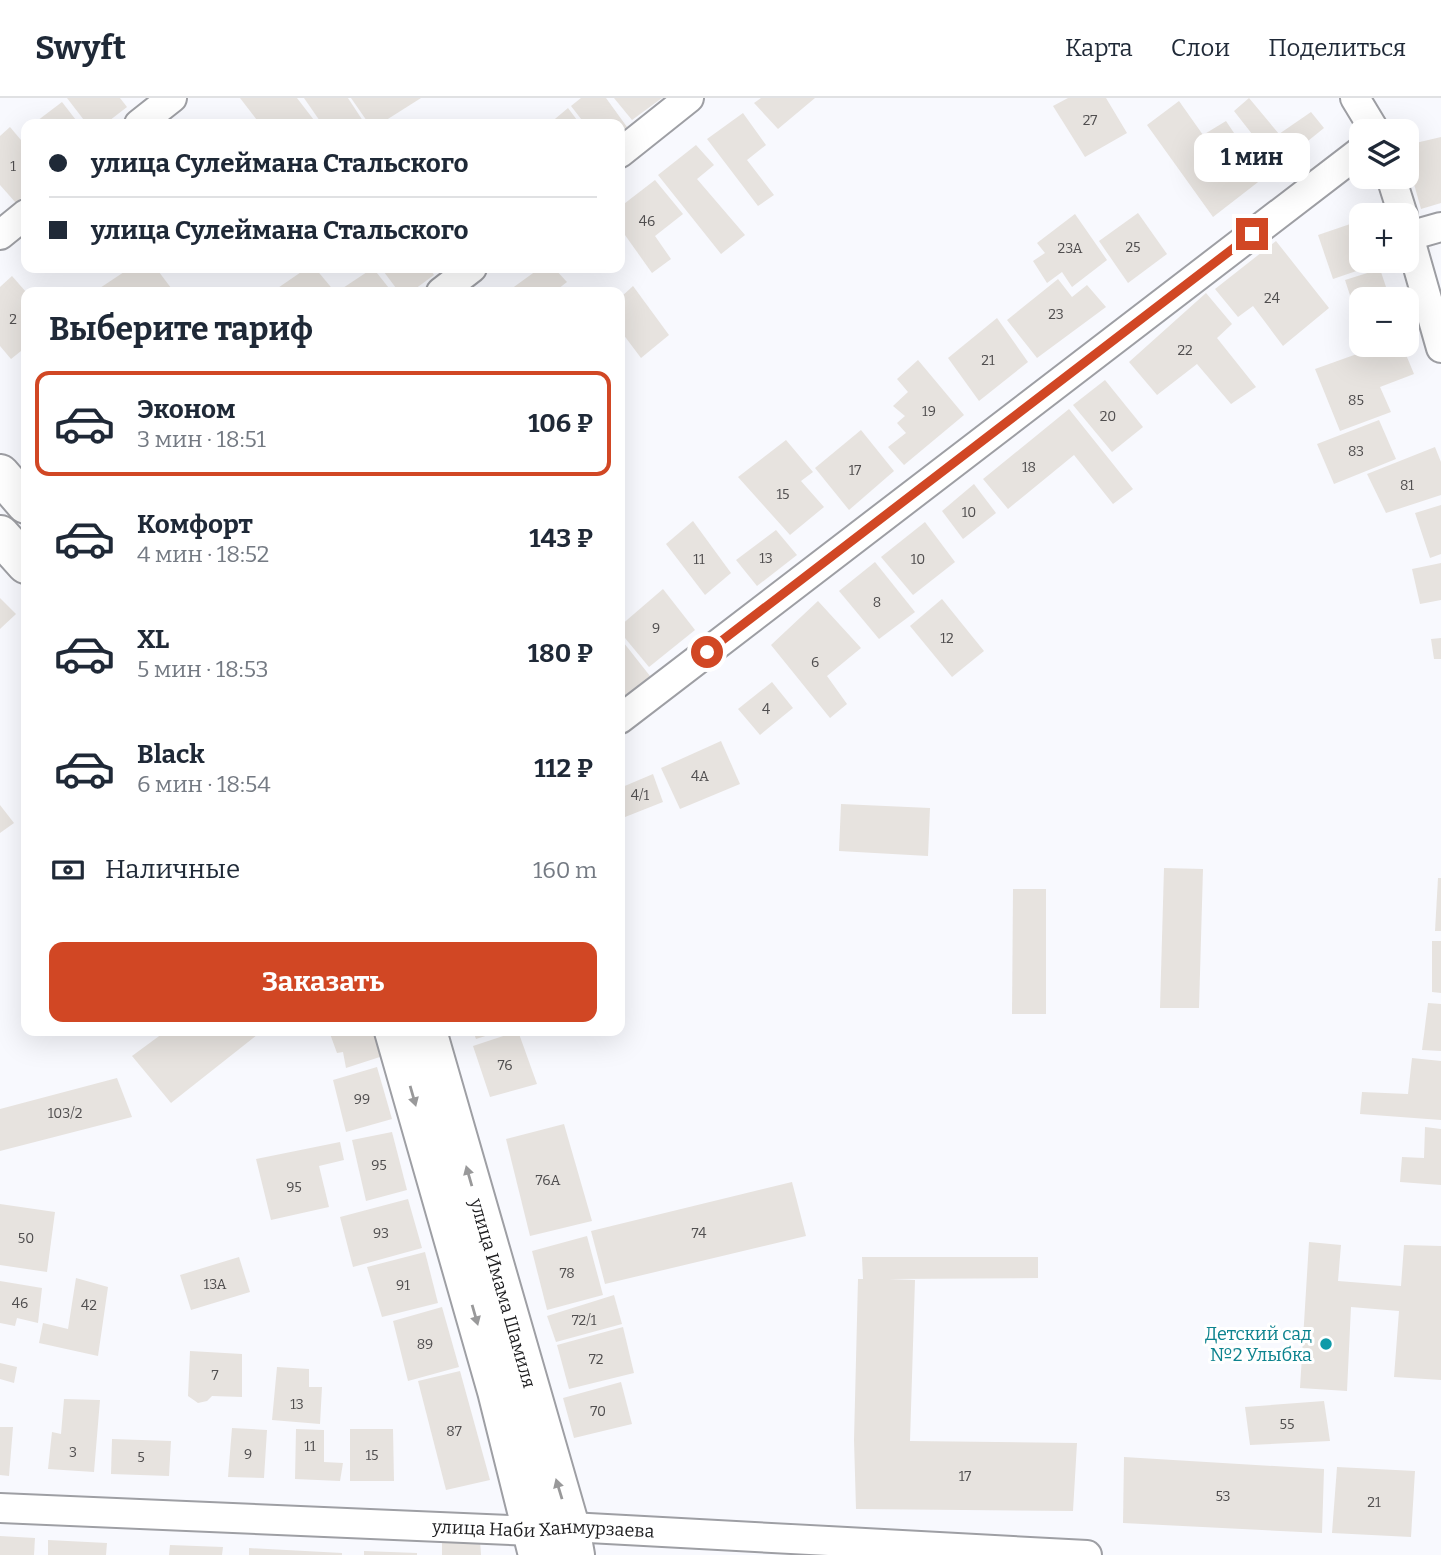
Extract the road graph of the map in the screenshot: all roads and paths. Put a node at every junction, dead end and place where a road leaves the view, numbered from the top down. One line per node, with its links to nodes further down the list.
1 (172, 98): 4 (street)
2 (689, 98): 6 (street)
3 (1355, 98): 5 (street)
4 (145, 119)
5 (1368, 119)
6 (625, 149)
7 (1349, 160): 20 (street)
8 (21, 218): 11 (street)
9 (1419, 227): 10 (street)
10 (1441, 227)
11 (0, 235)
12 (1419, 272): 15 (street)
13 (466, 273): 14 (street)
14 (447, 287)
15 (1441, 348)
16 (0, 474): 17 (main road)
17 (21, 498)
18 (0, 536): 19 (main road)
19 (21, 559)
20 (625, 715)
21 (395, 1036): 25 (main road, улица Имама Шамиля, one-way to 25)
22 (428, 1036): 24 (main road, улица Имама Шамиля, one-way to 22)
23 (0, 1508): 25 (street, улица Наби Ханмурзаева)
24 (573, 1541): 25 (street, улица Наби Ханмурзаева); 26 (street, улица Наби Ханмурзаева)
25 (536, 1543)
26 (1087, 1555)

